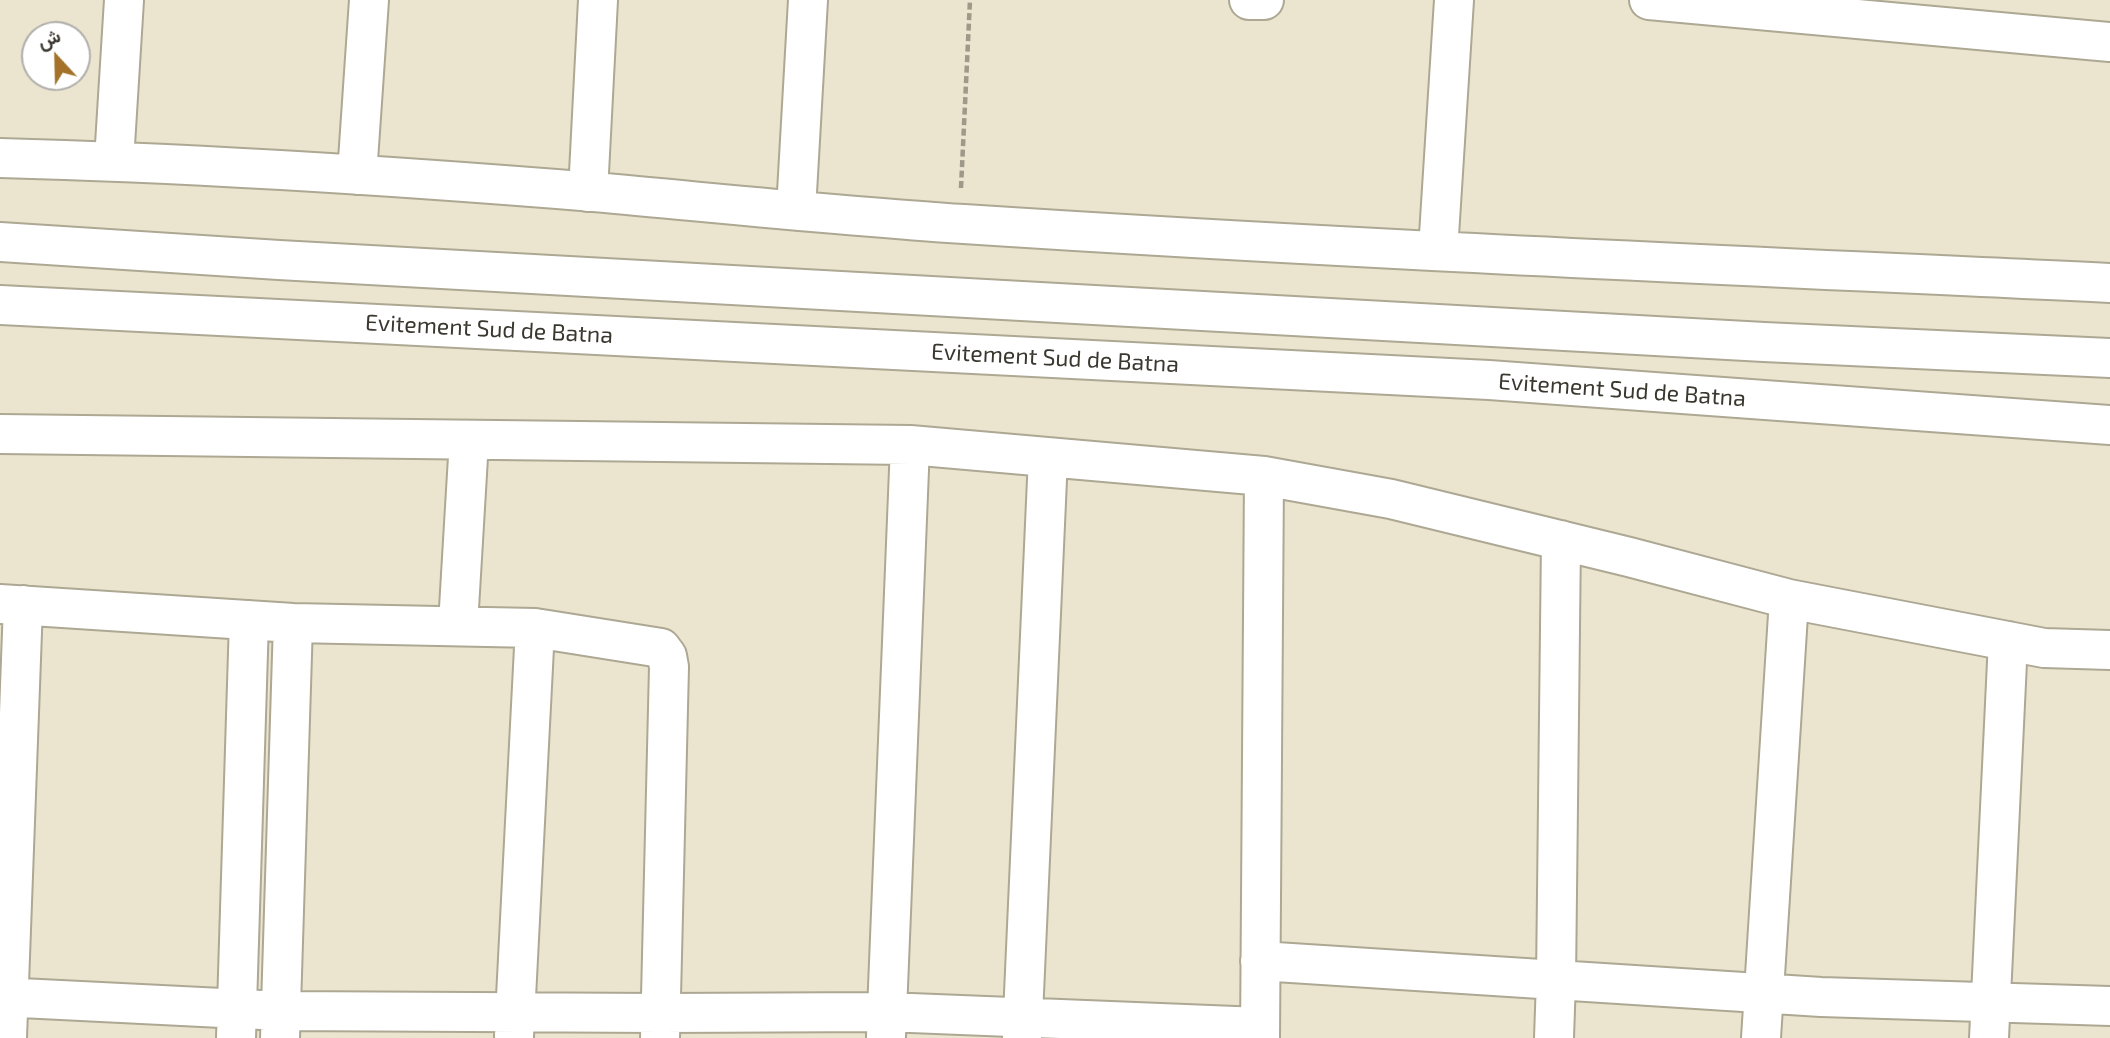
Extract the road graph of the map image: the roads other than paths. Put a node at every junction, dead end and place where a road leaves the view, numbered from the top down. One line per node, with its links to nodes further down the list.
1 (124, 0): 11 (main road)
2 (369, 0): 12 (main road)
3 (598, 0): 13 (main road)
4 (808, 0): 14 (main road)
5 (1249, 0): 6 (main road)
6 (1264, 0)
7 (1454, 0): 16 (main road)
8 (1649, 0): 9 (main road)
9 (2110, 42)
10 (0, 158): 11 (main road)
11 (114, 161): 12 (main road)
12 (357, 175): 13 (main road)
13 (588, 192): 14 (main road)
14 (796, 210): 16 (main road)
15 (0, 242): 19 (main road)
16 (1438, 251): 17 (main road)
17 (2110, 283)
18 (0, 305): 20 (main road, Evitement Sud de Batna)
19 (2110, 358)
20 (2110, 425)
21 (0, 434): 22 (main road)
22 (469, 440): 23 (main road); 31 (main road)
23 (910, 445): 24 (main road); 44 (main road)
24 (1048, 457): 25 (main road); 46 (main road)
25 (1264, 476): 26 (main road); 35 (main road)
26 (1561, 540): 27 (main road); 36 (main road)
27 (1789, 599): 33 (main road); 37 (main road)
28 (11, 604): 29 (main road); 38 (main road)
29 (249, 620): 30 (main road); 41 (main road)
30 (293, 623): 31 (main road); 42 (main road)
31 (458, 625): 32 (main road)
32 (535, 628): 43 (main road); 45 (main road)
33 (2008, 641): 34 (main road); 40 (main road)
34 (2110, 650)
35 (1260, 961): 36 (main road); 47 (main road)
36 (1556, 980): 37 (main road); 49 (main road)
37 (1763, 993): 40 (main road); 50 (main road)
38 (5, 997): 41 (main road); 48 (main road)
39 (2110, 1006): 40 (main road)
40 (1989, 1020)
41 (237, 1023): 42 (main road)
42 (281, 1024): 43 (main road)
43 (514, 1025): 45 (main road)
44 (886, 1025): 45 (main road); 46 (main road)
45 (661, 1026)
46 (1022, 1028): 47 (main road)
47 (1260, 1033)
48 (7, 1038)
49 (1554, 1038)
50 (1761, 1038)

